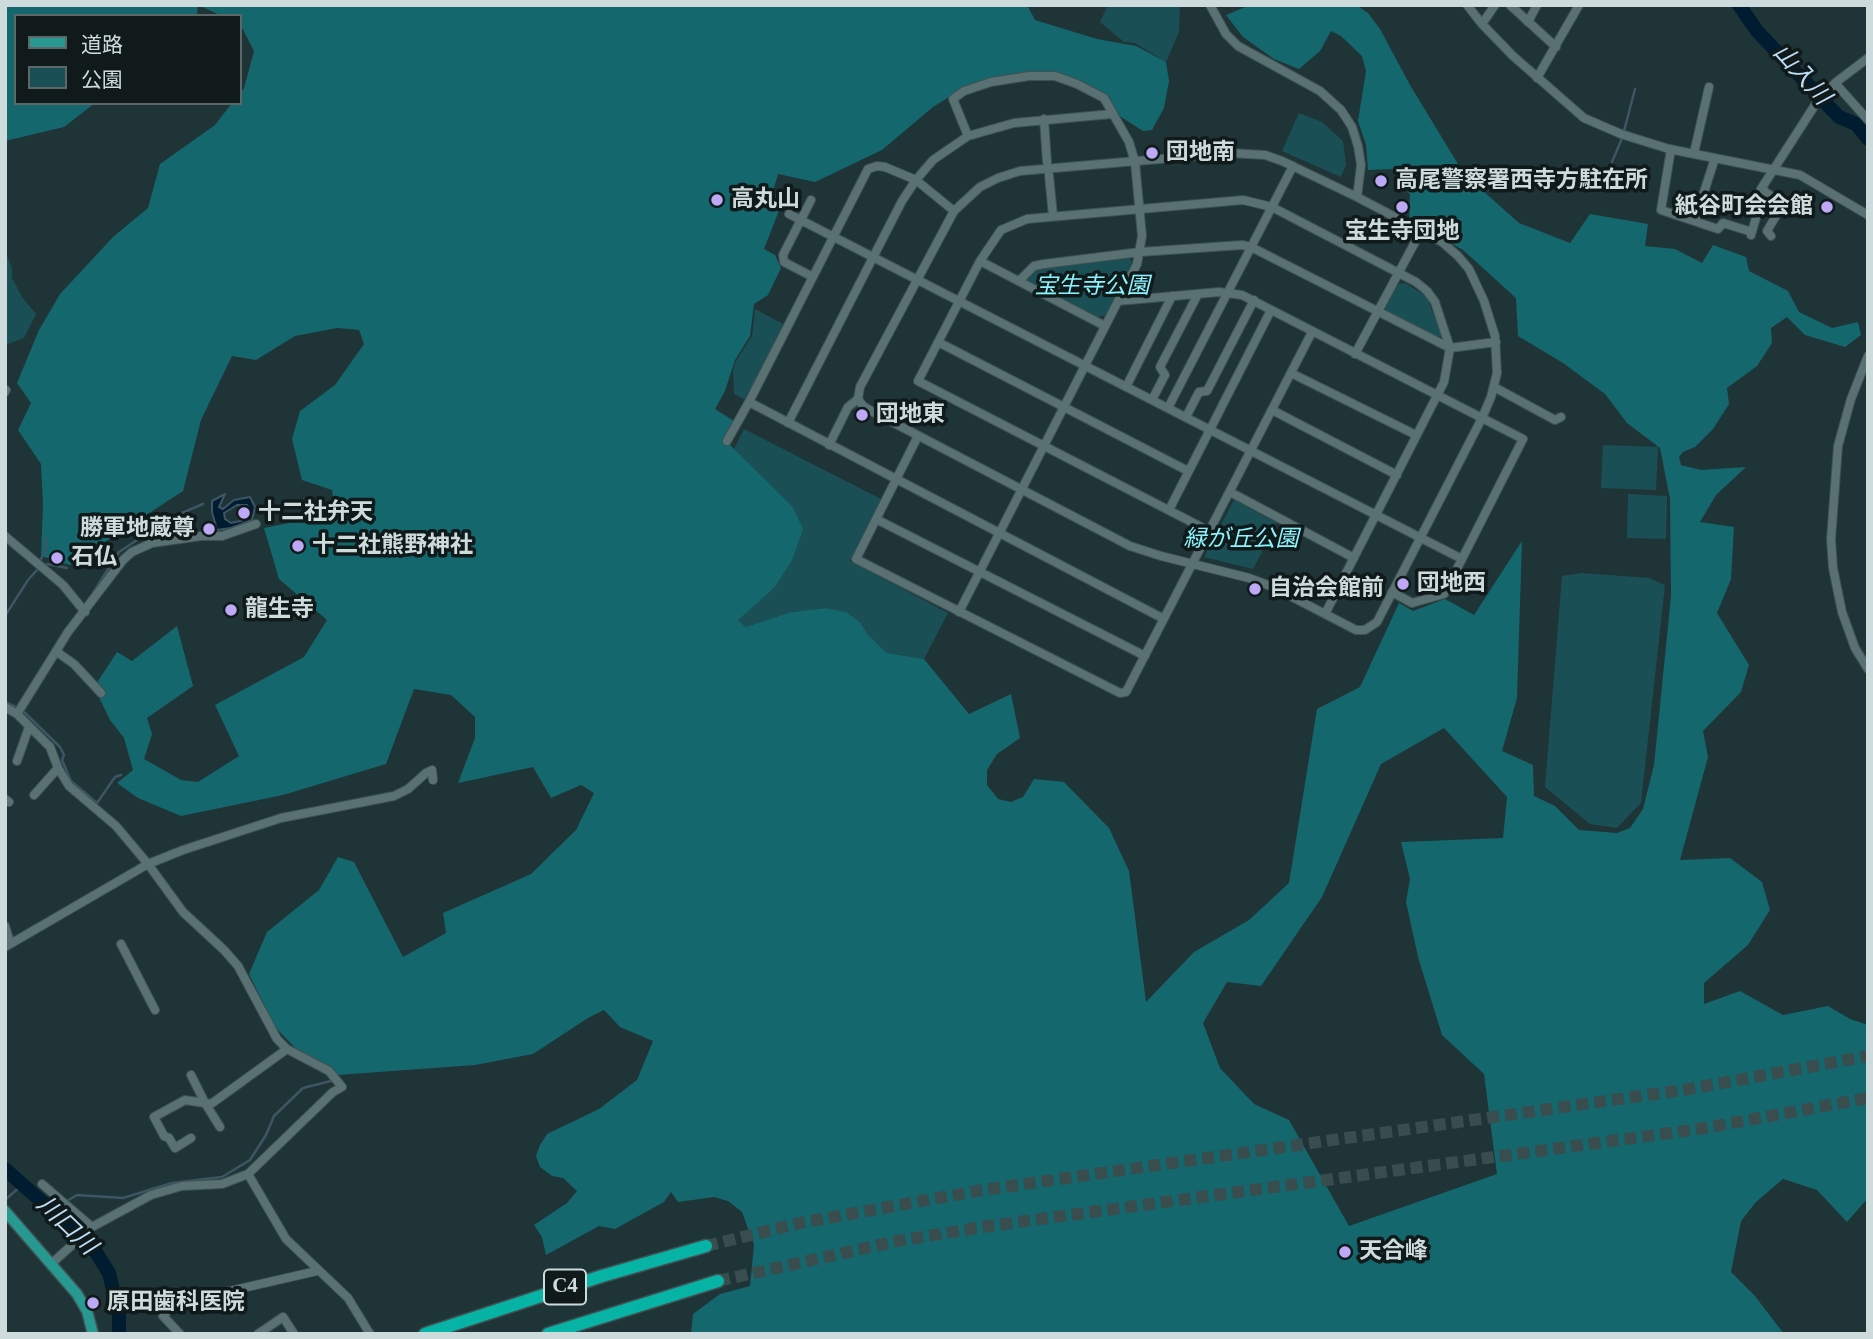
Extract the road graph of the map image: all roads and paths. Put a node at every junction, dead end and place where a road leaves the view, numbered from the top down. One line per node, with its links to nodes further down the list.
1 (1210, 5): 28 (street)
2 (1468, 5): 8 (street)
3 (1495, 5): 8 (street)
4 (1510, 5): 7 (street)
5 (1537, 5): 7 (street)
6 (1579, 5): 9 (street)
7 (1528, 22): 9 (street)
8 (1482, 24): 11 (street)
9 (1556, 47): 11 (street)
10 (1868, 58): 12 (street)
11 (1538, 78): 18 (street)
12 (1834, 84): 16 (street); 24 (street)
13 (1709, 87): 19 (street)
14 (1112, 114): 15 (street); 17 (street); 22 (street)
15 (1044, 119): 17 (street); 21 (street)
16 (1868, 120)
17 (968, 136): 26 (street)
18 (1671, 149): 19 (street); 37 (street)
19 (1694, 153): 20 (street)
20 (1716, 158): 24 (street); 37 (street)
21 (1047, 162)
22 (1135, 162): 23 (street); 31 (street); 32 (street)
23 (1293, 166): 28 (street); 30 (street)
24 (1773, 170): 27 (street); 34 (street)
25 (1049, 175): 35 (street)
26 (916, 180): 32 (street); 40 (street); 43 (street)
27 (1764, 190): 37 (street); 39 (street)
28 (1357, 197): 38 (street)
29 (811, 200): 36 (street)
30 (1272, 207): 31 (street); 41 (street); 45 (street)
31 (1139, 209): 35 (street); 42 (street)
32 (954, 211): 47 (street)
33 (789, 214): 36 (street)
34 (1868, 215)
35 (1053, 216): 44 (street)
36 (800, 220): 40 (street); 46 (street)
37 (1695, 220)
38 (1421, 230): 45 (street); 60 (street)
39 (1771, 236)
40 (834, 237): 43 (street); 46 (street)
41 (1251, 247): 42 (street); 49 (street); 56 (street)
42 (1140, 252): 48 (street); 54 (street)
43 (874, 257): 47 (street); 78 (street)
44 (980, 261): 48 (street); 53 (street)
45 (1399, 272): 56 (street); 61 (street)
46 (813, 277): 71 (street)
47 (917, 280): 53 (street); 69 (street)
48 (1019, 281): 57 (street)
49 (1228, 292): 50 (street); 52 (street); 73 (street)
50 (1198, 293): 51 (street); 70 (street)
51 (1172, 296): 54 (street); 66 (street)
52 (1254, 300): 55 (street); 75 (street)
53 (959, 301): 59 (street); 64 (street)
54 (1118, 301): 57 (street)
55 (1271, 310): 58 (street); 79 (street)
56 (1377, 312): 61 (street); 62 (street)
57 (1105, 326): 64 (street)
58 (1312, 331): 62 (street); 65 (street)
59 (939, 342): 72 (street); 84 (street)
60 (1496, 342): 61 (street); 67 (street)
61 (1450, 348): 68 (street)
62 (1355, 354): 68 (street)
63 (1867, 362): 110 (street)
64 (1085, 366): 66 (street); 72 (street)
65 (1291, 373): 74 (street); 80 (street)
66 (1126, 387): 70 (street)
67 (1494, 387): 76 (street); 77 (street)
68 (1438, 395): 77 (street); 80 (street)
69 (858, 399): 81 (street); 83 (street)
70 (1152, 400): 73 (street)
71 (749, 402): 78 (street); 82 (street)
72 (1064, 406): 84 (street); 86 (street)
73 (1168, 408): 75 (street)
74 (1272, 410): 85 (street); 87 (street)
75 (1186, 417): 79 (street)
76 (1561, 417)
77 (1482, 418): 98 (street); 100 (street)
78 (788, 423): 83 (street)
79 (1209, 429): 85 (street); 86 (street)
80 (1416, 435): 87 (street)
81 (918, 436): 88 (street); 89 (street)
82 (727, 441)
83 (829, 444): 88 (street)
84 (1044, 446): 89 (street); 91 (street)
85 (1251, 451): 90 (street); 92 (street)
86 (1188, 471): 91 (street)
87 (1397, 475): 92 (street)
88 (896, 478): 93 (street); 96 (street)
89 (1022, 489): 96 (street); 101 (street)
90 (1230, 492): 95 (street); 99 (street)
91 (1169, 510): 95 (street)
92 (1376, 516): 98 (street); 99 (street)
93 (876, 519): 102 (street); 105 (street)
94 (256, 524): 104 (street)
95 (1209, 531): 101 (street)
96 (1000, 532): 102 (street); 107 (street)
97 (5, 536): 104 (street)
98 (1419, 538): 100 (street); 103 (street)
99 (1354, 558): 106 (street)
100 (1462, 559): 103 (street)
101 (1193, 563): 106 (street); 107 (street)
102 (980, 572): 105 (street); 109 (street)
103 (1392, 593): 106 (street)
104 (85, 612): 108 (street)
105 (960, 612): 109 (street)
106 (1325, 614)
107 (1164, 619): 109 (street)
108 (57, 652): 111 (street); 113 (street)
109 (1145, 656)
110 (1868, 669)
111 (101, 693)
112 (5, 707): 113 (street)
113 (17, 713): 114 (street)
114 (29, 727): 115 (street); 116 (street)
115 (17, 761)
116 (58, 768): 118 (street); 119 (street)
117 (433, 780): 119 (street)
118 (34, 795)
119 (148, 864): 122 (street); 124 (street)
120 (5, 926): 122 (street)
121 (121, 944): 123 (street)
122 (8, 945)
123 (155, 1010)
124 (287, 1049): 126 (street); 129 (street)
125 (191, 1075): 126 (street)
126 (205, 1103): 127 (street); 128 (street)
127 (220, 1127)
128 (191, 1138)
129 (248, 1174): 132 (street); 135 (street)
130 (42, 1184): 132 (street)
131 (5, 1212): 134 (main road)
132 (90, 1229): 134 (street)
133 (706, 1246): 142 (highway, C4)
134 (51, 1264): 137 (main road)
135 (317, 1271): 138 (street); 141 (street)
136 (718, 1282): 143 (highway, C4)
137 (93, 1334)
138 (180, 1334)
139 (258, 1334): 140 (street)
140 (294, 1334)
141 (370, 1334)
142 (425, 1334)
143 (548, 1334)

